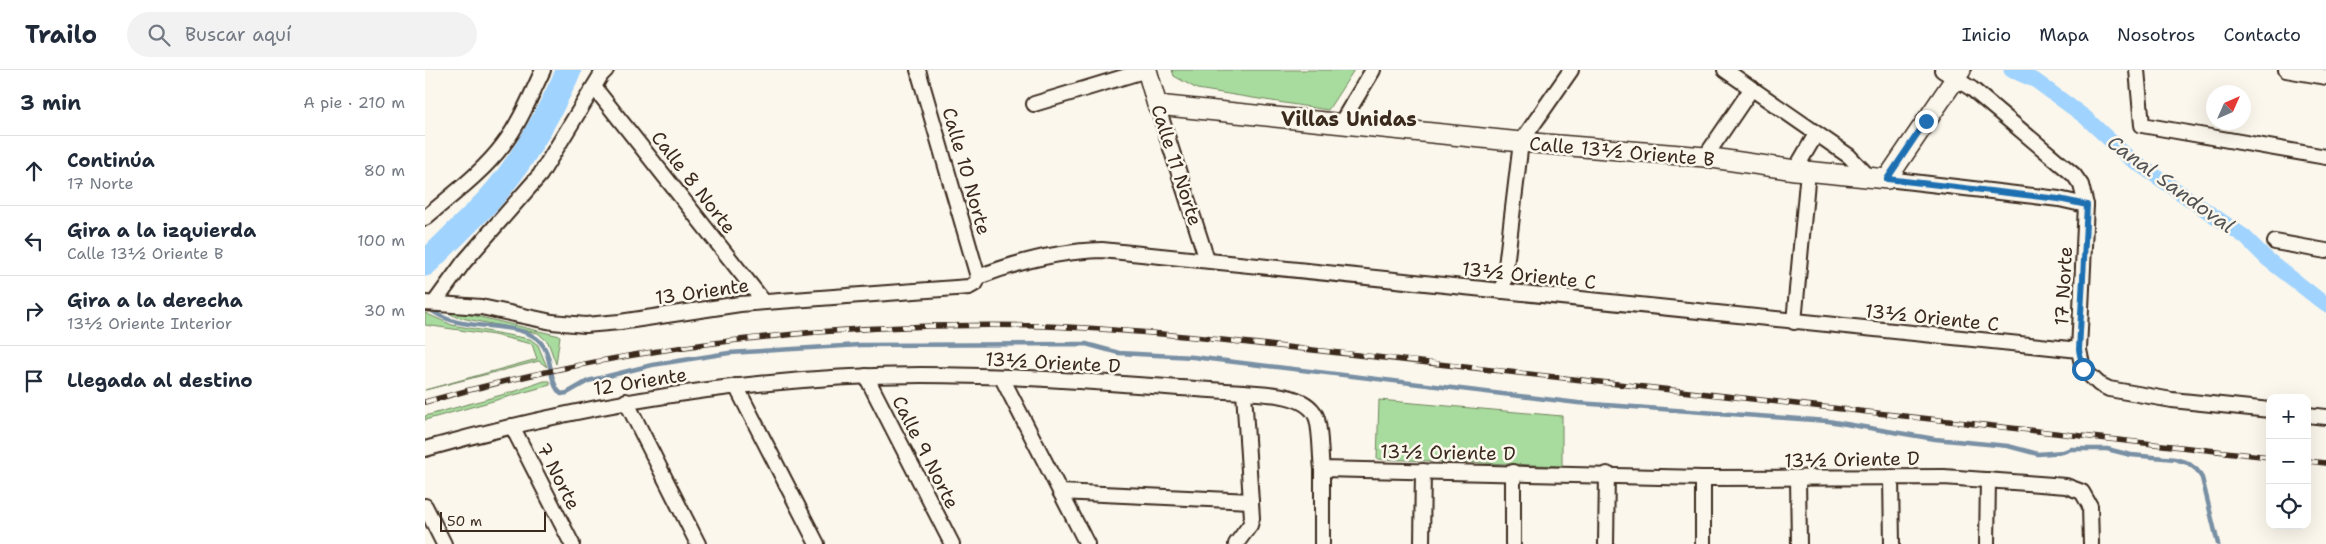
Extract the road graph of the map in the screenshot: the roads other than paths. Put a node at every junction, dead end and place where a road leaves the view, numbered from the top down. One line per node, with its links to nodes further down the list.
1 (543, 70): 24 (street)
2 (606, 70): 12 (street)
3 (918, 70): 28 (street, Calle 10 Norte)
4 (1147, 70): 14 (street); 15 (street, Calle 11 Norte)
5 (1373, 70): 16 (street)
6 (1571, 70): 18 (street)
7 (1725, 70): 13 (street)
8 (2137, 70): 20 (street)
9 (2286, 70): 11 (street)
10 (1953, 73): 22 (street); 23 (street)
11 (2326, 77)
12 (594, 86): 30 (street); 31 (street, Calle 8 Norte)
13 (1752, 88): 17 (street); 19 (street)
14 (1034, 104)
15 (1157, 104): 16 (street, Calle 13½ Oriente B); 27 (street, Calle 11 Norte)
16 (1341, 123): 18 (street, Calle 13½ Oriente B)
17 (1816, 134): 21 (street); 22 (street)
18 (1521, 142): 19 (street, Calle 13½ Oriente B); 29 (street)
19 (1705, 157): 21 (street, Calle 13½ Oriente B)
20 (2326, 157)
21 (1801, 170): 22 (street, Calle 13½ Oriente B); 32 (street)
22 (1878, 178): 23 (street, Calle 13½ Oriente B)
23 (2087, 205): 33 (street, 17 Norte)
24 (425, 218)
25 (2275, 242): 26 (street)
26 (2326, 251)
27 (1207, 260): 28 (street, 13½ Oriente C); 29 (street, 13½ Oriente C)
28 (977, 280): 31 (street, 13 Oriente)
29 (1503, 291): 32 (street, 13½ Oriente C)
30 (430, 302): 31 (street, 13 Oriente)
31 (764, 302)
32 (1794, 322): 33 (street, 13½ Oriente C)
33 (2079, 350): 39 (street, 17 Norte)
34 (866, 376): 35 (street, 13½ Oriente D); 36 (street, 12 Oriente); 59 (street, Calle 9 Norte)
35 (1003, 378): 37 (street, 13½ Oriente D); 52 (street)
36 (736, 386): 38 (street, 12 Oriente); 58 (street)
37 (1244, 392): 44 (street, 13½ Oriente D); 53 (street)
38 (626, 401): 42 (street, 12 Oriente); 57 (street)
39 (2266, 410)
40 (2311, 415): 41 (street)
41 (2326, 417)
42 (512, 426): 43 (street, 12 Oriente); 56 (street, 7 Norte)
43 (425, 450)
44 (1322, 469): 45 (street, 13½ Oriente D); 62 (street)
45 (1423, 471): 46 (street, 13½ Oriente D); 63 (street)
46 (1513, 472): 47 (street, 13½ Oriente D); 64 (street)
47 (1607, 474): 49 (street, 13½ Oriente D); 65 (street)
48 (1891, 477): 50 (street, 13½ Oriente D); 51 (street, 13½ Oriente D); 68 (street)
49 (1703, 478): 50 (street, 13½ Oriente D); 66 (street)
50 (1798, 479): 67 (street)
51 (1988, 480): 69 (street); 70 (street, 13½ Oriente D)
52 (1060, 492): 53 (street); 60 (street)
53 (1251, 501): 61 (street)
54 (425, 506): 55 (street)
55 (444, 544)
56 (572, 544)
57 (698, 544)
58 (817, 544)
59 (952, 544)
60 (1087, 544)
61 (1236, 544)
62 (1322, 544)
63 (1422, 544)
64 (1513, 544)
65 (1606, 544)
66 (1703, 544)
67 (1799, 544)
68 (1892, 544)
69 (1987, 544)
70 (2091, 544)

